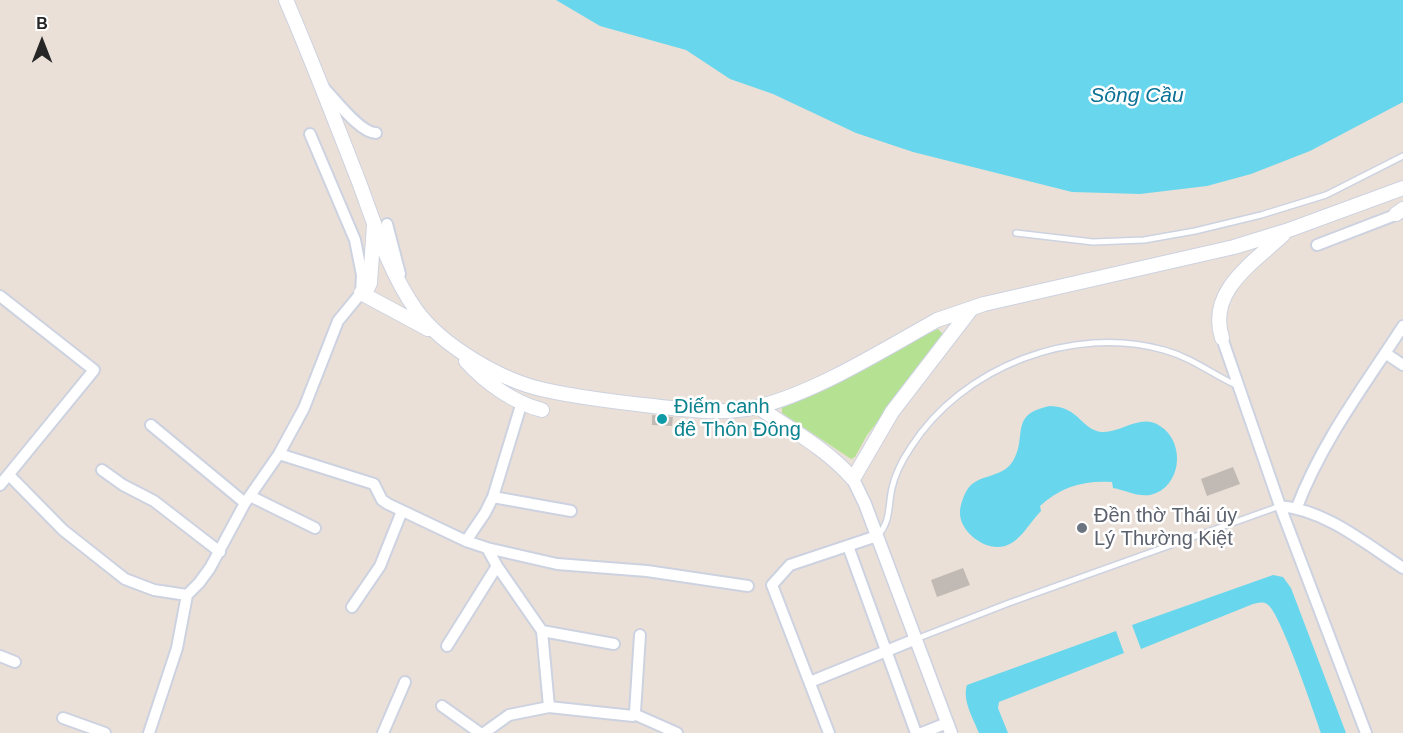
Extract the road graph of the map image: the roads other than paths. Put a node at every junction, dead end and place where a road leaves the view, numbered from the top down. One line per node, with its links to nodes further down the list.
1 (286, 0): 2 (main road)
2 (322, 87): 3 (street); 8 (main road)
3 (376, 133)
4 (310, 134): 12 (street)
5 (1403, 156): 10 (lane)
6 (1403, 188): 9 (main road)
7 (1400, 212): 11 (street)
8 (381, 223): 12 (main road); 16 (main road)
9 (1286, 231): 14 (main road); 17 (main road)
10 (1016, 233)
11 (1317, 245)
12 (361, 293): 16 (main road); 26 (street)
13 (0, 296): 29 (street)
14 (972, 308): 23 (main road); 28 (main road)
15 (1403, 326): 19 (street)
16 (433, 331): 18 (main road)
17 (1222, 338): 21 (street)
18 (453, 346): 22 (main road); 23 (main road)
19 (1385, 353): 20 (street); 33 (street)
20 (1403, 365)
21 (1240, 387): 32 (street); 37 (lane)
22 (522, 402): 24 (main road); 30 (street)
23 (758, 406): 28 (main road)
24 (542, 410)
25 (152, 425): 31 (street)
26 (279, 454): 31 (street); 34 (street)
27 (102, 470): 41 (street)
28 (853, 479): 37 (street)
29 (3, 480): 45 (street)
30 (493, 497): 35 (street); 38 (street)
31 (248, 499): 36 (street); 41 (street)
32 (1280, 506): 33 (street); 49 (lane); 71 (street)
33 (1298, 507): 43 (street)
34 (402, 511): 38 (street); 46 (street)
35 (571, 511)
36 (315, 528)
37 (877, 536): 39 (street); 49 (street)
38 (466, 540): 40 (street)
39 (848, 546): 52 (street); 56 (street)
40 (487, 548): 42 (street); 44 (street)
41 (220, 552): 45 (street)
42 (497, 566): 47 (street); 51 (street)
43 (1403, 568)
44 (748, 586)
45 (187, 595): 64 (street)
46 (352, 607)
47 (542, 631): 50 (street); 58 (street)
48 (640, 634): 59 (street)
49 (916, 639): 52 (street); 61 (street)
50 (614, 644)
51 (447, 646)
52 (886, 651): 56 (street); 69 (street)
53 (0, 656): 54 (street)
54 (15, 662)
55 (405, 682): 65 (street)
56 (810, 682): 68 (street)
57 (442, 706): 62 (street)
58 (549, 707): 59 (street); 66 (street)
59 (634, 714): 67 (street)
60 (63, 718): 63 (street)
61 (949, 728): 70 (street)
62 (468, 730): 66 (street)
63 (105, 733)
64 (149, 733)
65 (383, 733)
66 (482, 733)
67 (677, 733)
68 (829, 733)
69 (916, 733)
70 (922, 733)
71 (1366, 733)

